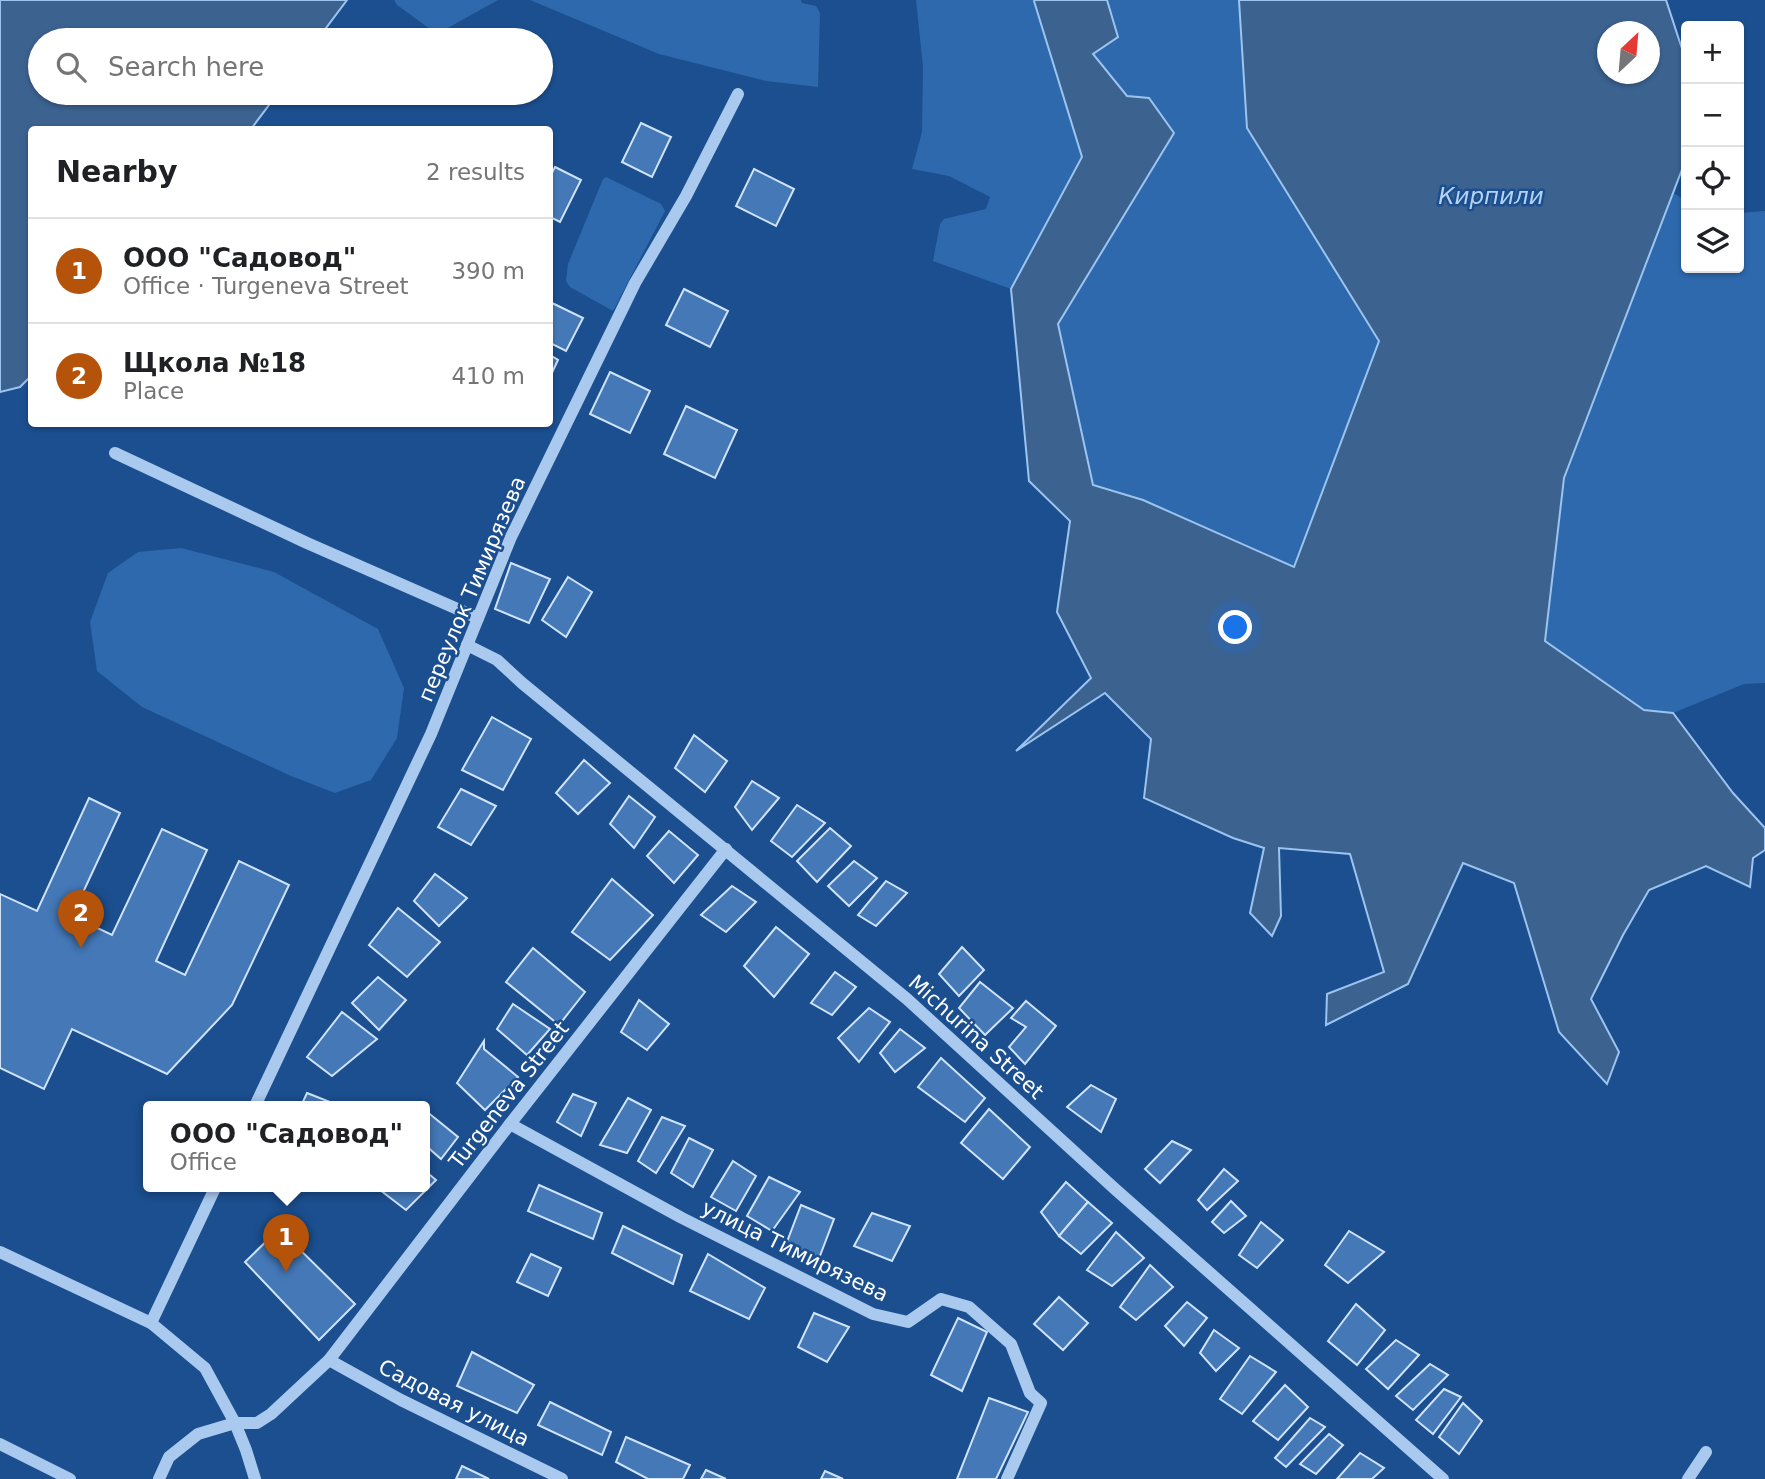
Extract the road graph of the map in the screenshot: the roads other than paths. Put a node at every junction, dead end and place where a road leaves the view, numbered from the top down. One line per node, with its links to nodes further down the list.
1 (738, 94): 3 (street, переулок Тимирязева)
2 (115, 453): 3 (street)
3 (478, 618): 4 (street, переулок Тимирязева)
4 (467, 645): 5 (street, Michurina Street); 6 (street, переулок Тимирязева)
5 (726, 849): 7 (street, Turgeneva Street); 20 (street, Michurina Street)
6 (257, 1101)
7 (510, 1124): 11 (street, Turgeneva Street); 19 (street, улица Тимирязева)
8 (213, 1192): 10 (street)
9 (0, 1252): 10 (street)
10 (151, 1323): 12 (street)
11 (329, 1360): 12 (street, Turgeneva Street); 18 (street, Садовая улица)
12 (235, 1423): 16 (street, Turgeneva Street); 17 (street)
13 (0, 1444): 15 (street)
14 (1706, 1452): 21 (street)
15 (70, 1479)
16 (159, 1479)
17 (255, 1479)
18 (562, 1479)
19 (1007, 1479)
20 (1443, 1479)
21 (1688, 1479)

